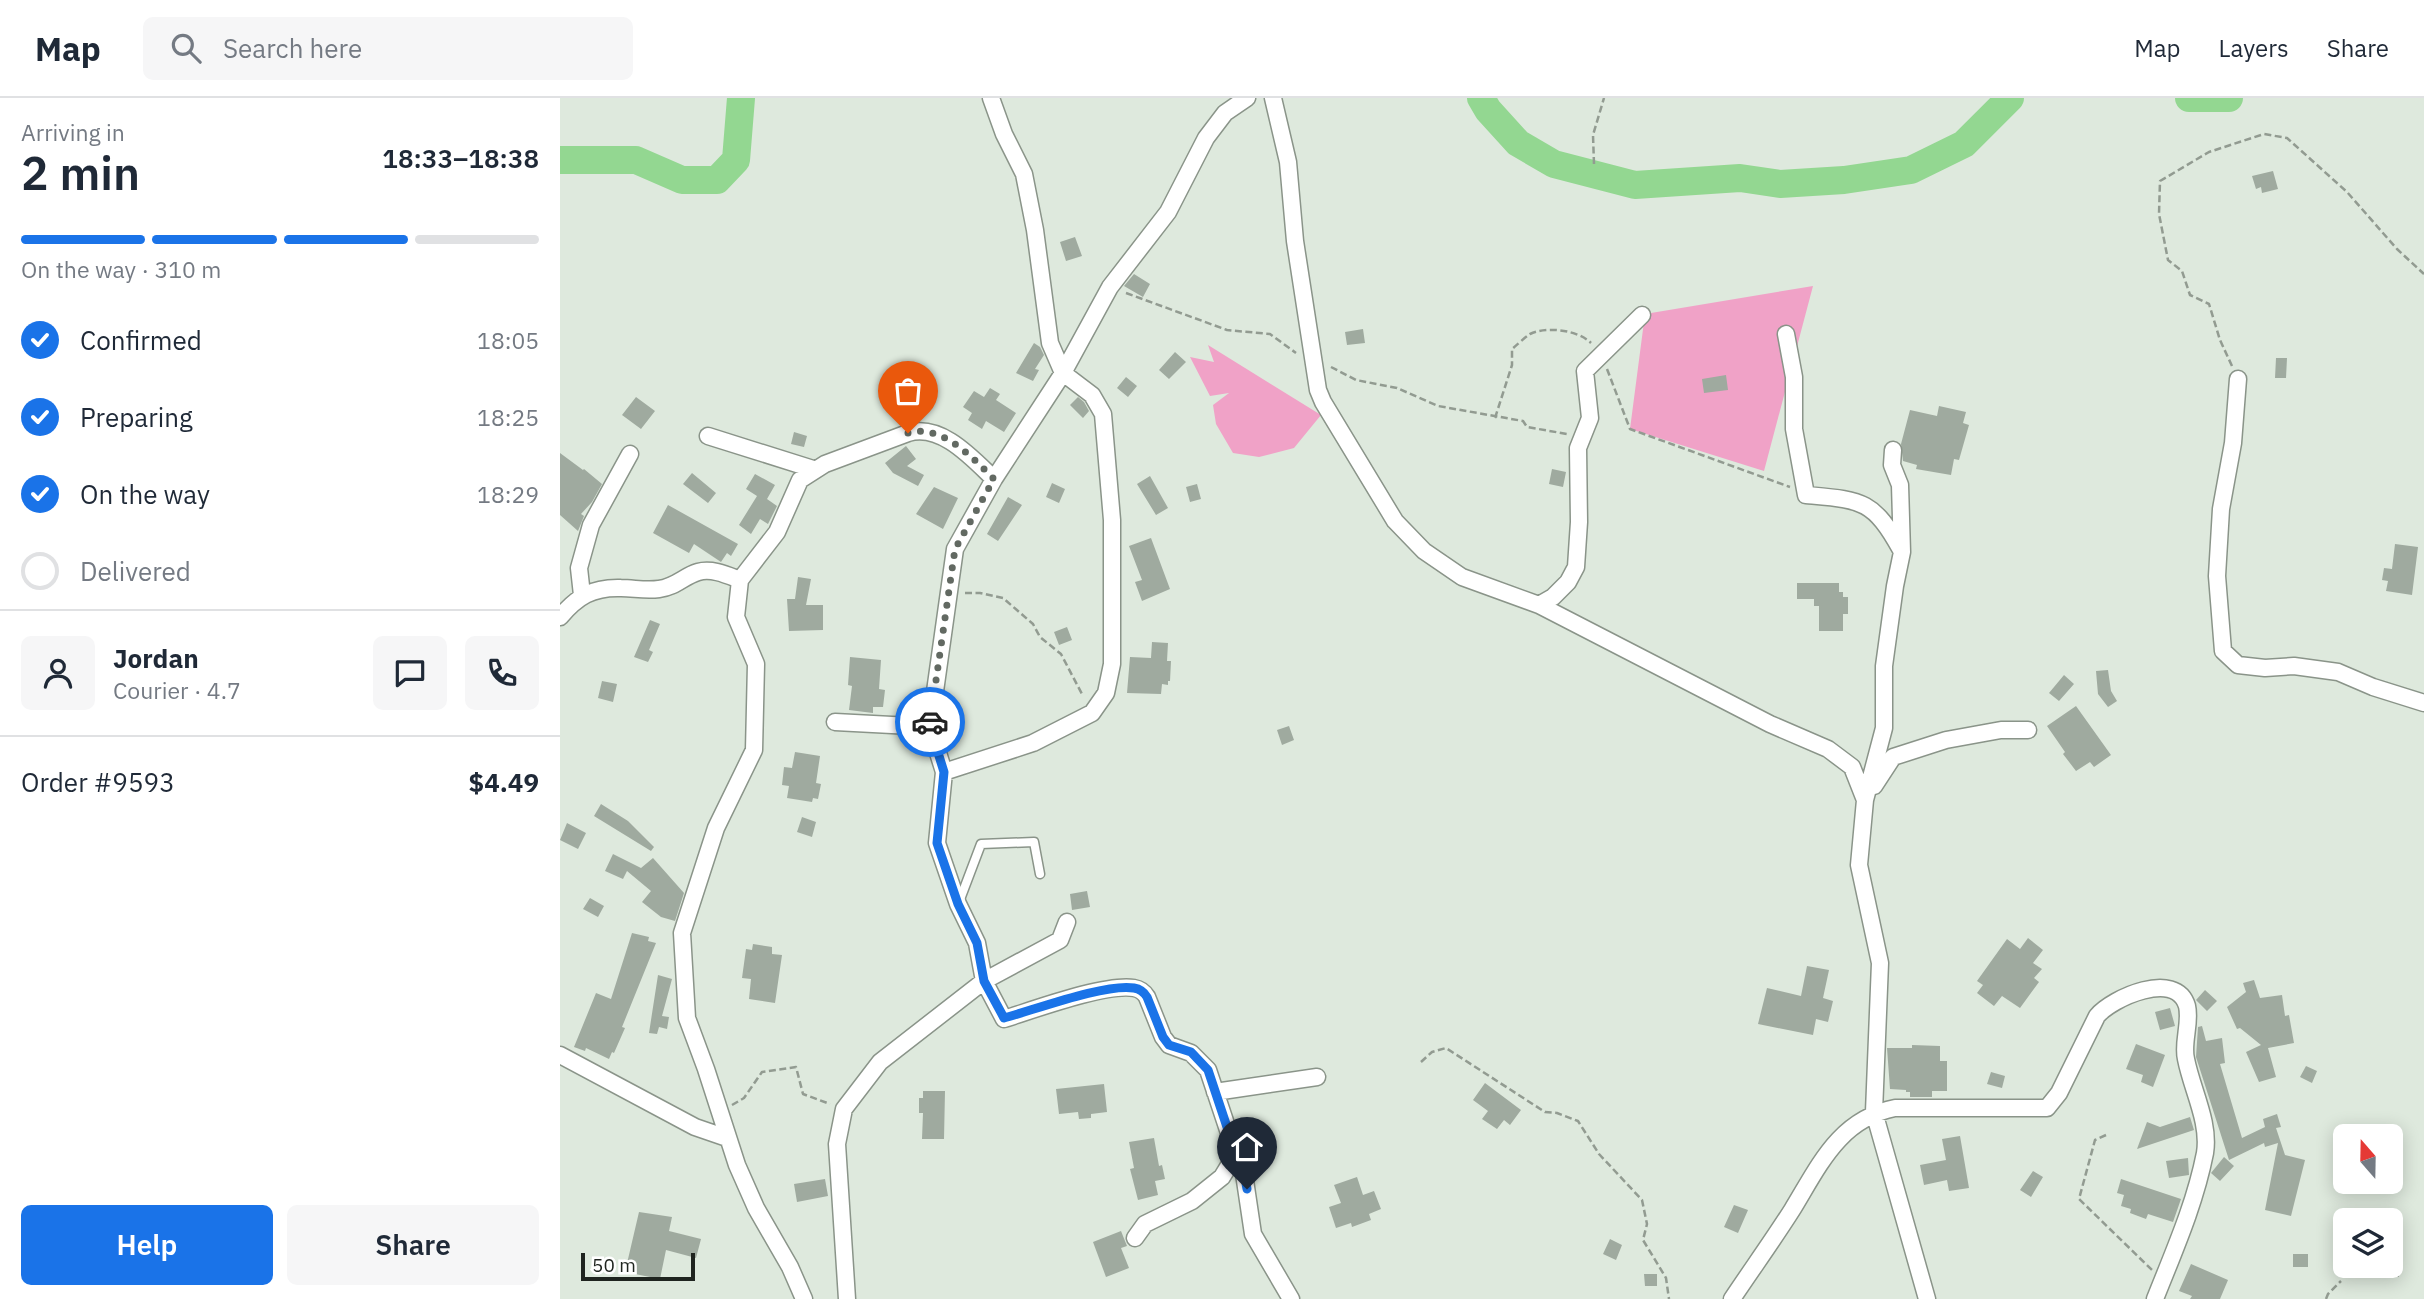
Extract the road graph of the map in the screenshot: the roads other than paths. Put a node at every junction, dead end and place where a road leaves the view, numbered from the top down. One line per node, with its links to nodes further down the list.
1 (992, 98): 6 (street)
2 (1247, 98): 6 (street)
3 (1273, 98): 16 (street)
4 (1642, 315): 16 (street)
5 (1786, 334): 13 (street)
6 (1063, 373): 12 (street); 22 (street)
7 (2238, 379): 18 (street)
8 (708, 436): 11 (street)
9 (1893, 450): 13 (street)
10 (631, 454): 15 (street)
11 (813, 469): 12 (street); 14 (street)
12 (994, 479): 20 (street)
13 (1902, 552): 23 (street)
14 (740, 580): 15 (street); 32 (street)
15 (582, 595): 17 (street)
16 (1539, 605): 23 (street)
17 (560, 617)
18 (2424, 703)
19 (835, 723): 20 (street)
20 (930, 727): 22 (street)
21 (2028, 730): 23 (street)
22 (944, 772): 25 (street)
23 (1865, 800): 31 (street)
24 (1040, 874): 25 (lane)
25 (958, 904): 27 (street)
26 (1067, 922): 27 (street)
27 (984, 981): 30 (street); 36 (street)
28 (560, 1055): 32 (street)
29 (1317, 1076): 30 (street)
30 (1215, 1092): 33 (street)
31 (1874, 1112): 38 (street); 39 (street); 40 (street)
32 (727, 1138): 35 (street)
33 (1236, 1154): 34 (street); 37 (street)
34 (1135, 1238)
35 (804, 1299)
36 (847, 1299)
37 (1291, 1299)
38 (1732, 1299)
39 (1927, 1299)
40 (2155, 1299)

